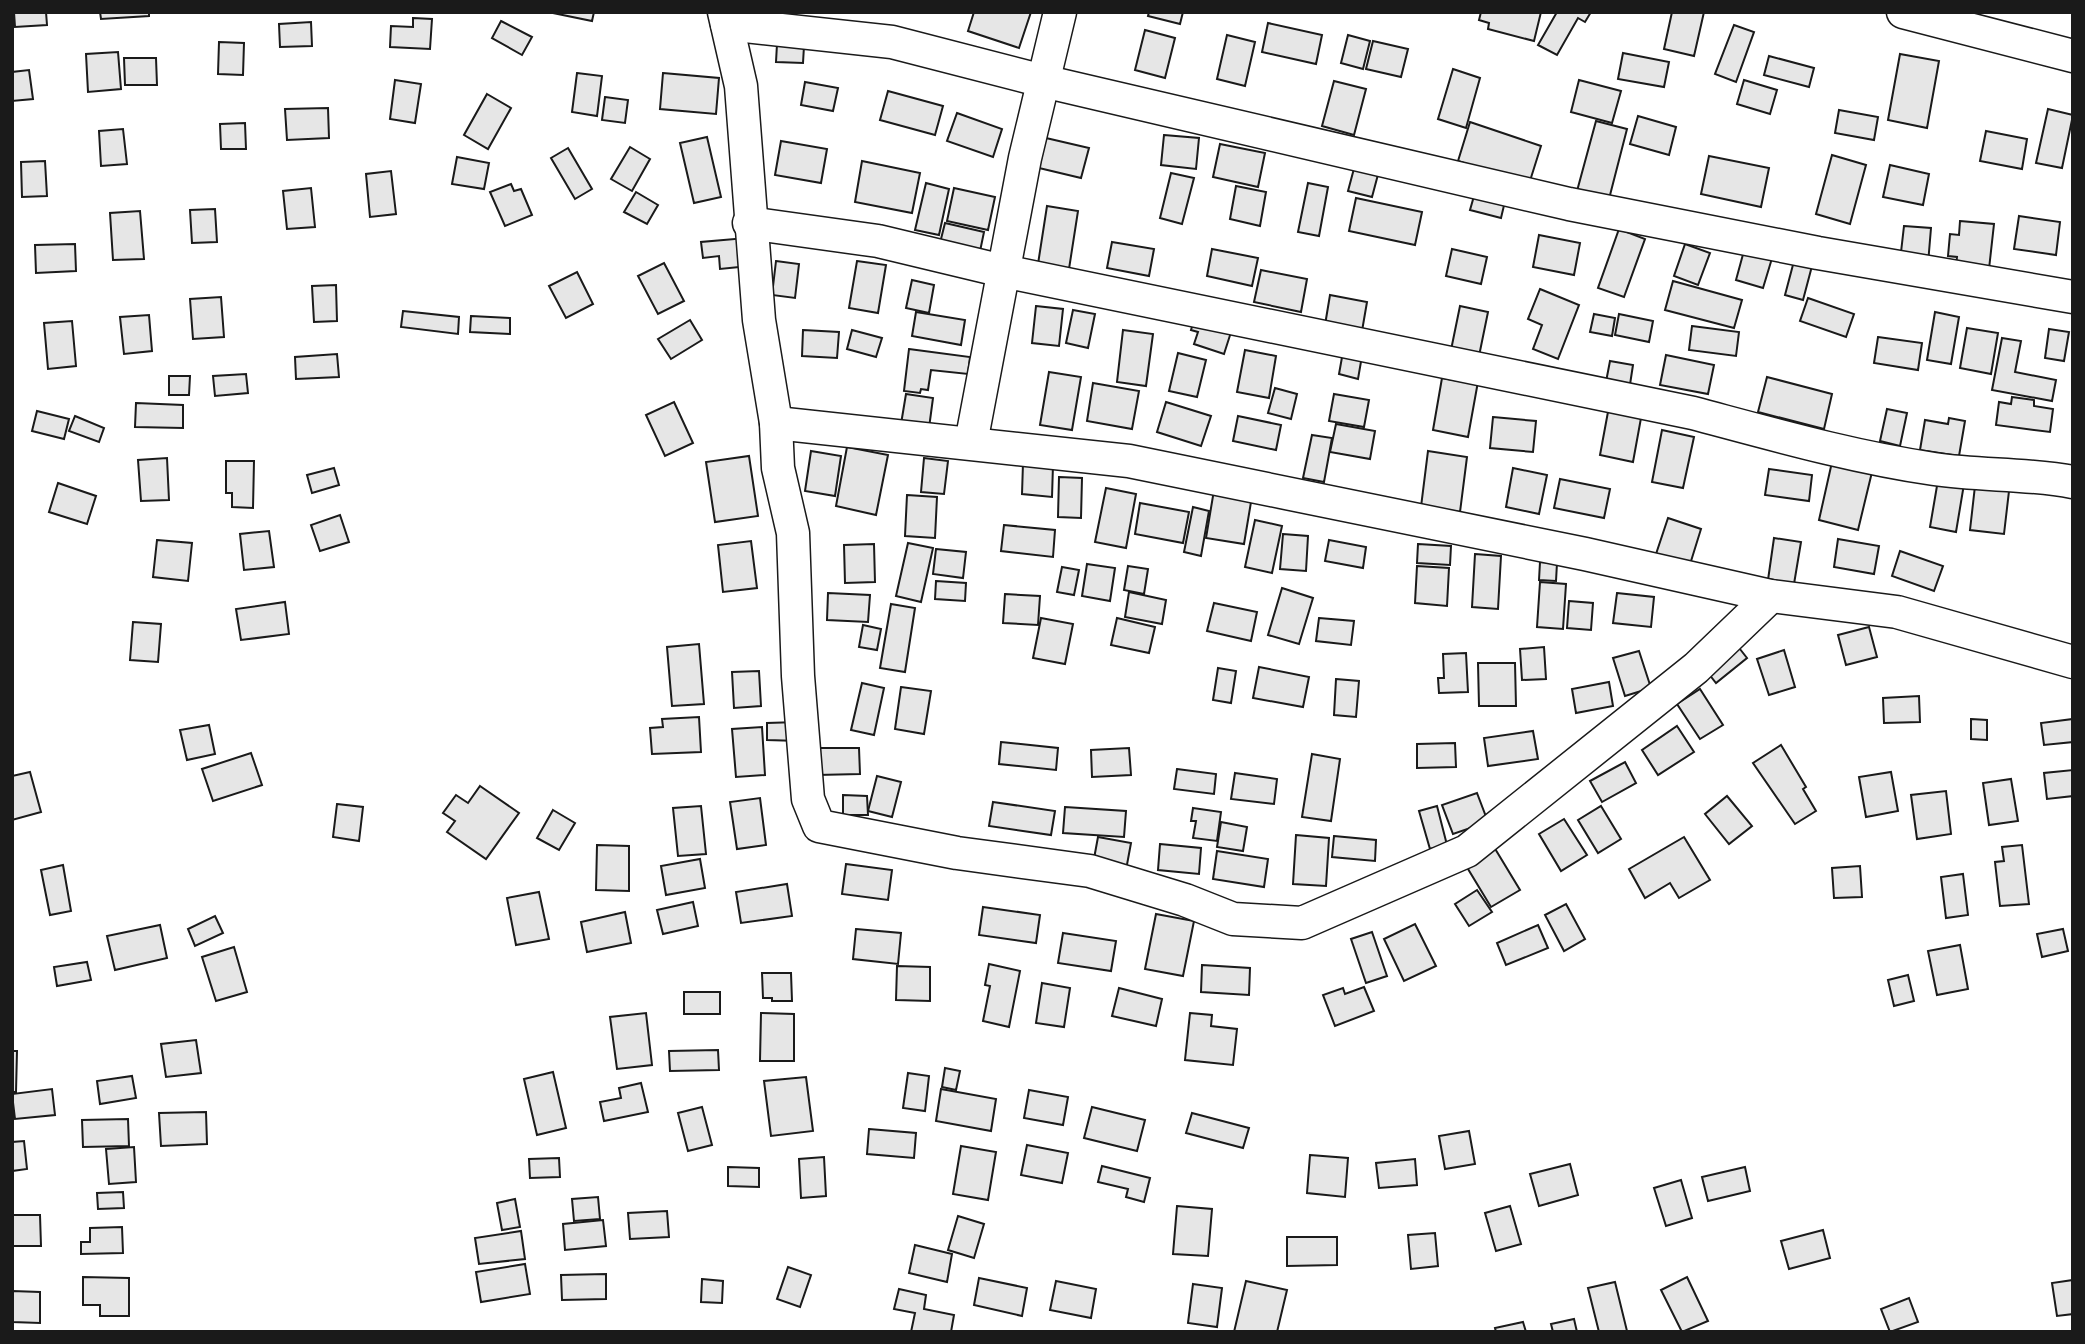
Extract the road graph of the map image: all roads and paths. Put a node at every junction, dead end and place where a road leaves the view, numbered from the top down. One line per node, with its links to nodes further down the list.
1 (1060, 12): 5 (street)
2 (1903, 12): 4 (street)
3 (726, 18): 5 (street); 6 (street)
4 (2073, 56)
5 (1043, 81): 7 (street); 8 (street)
6 (749, 223): 7 (street); 9 (street)
7 (1003, 271): 10 (street); 11 (street)
8 (2073, 297)
9 (776, 423): 10 (street); 12 (street)
10 (971, 443): 12 (street)
11 (2073, 482)
12 (1771, 596): 13 (street)
13 (2073, 662)

